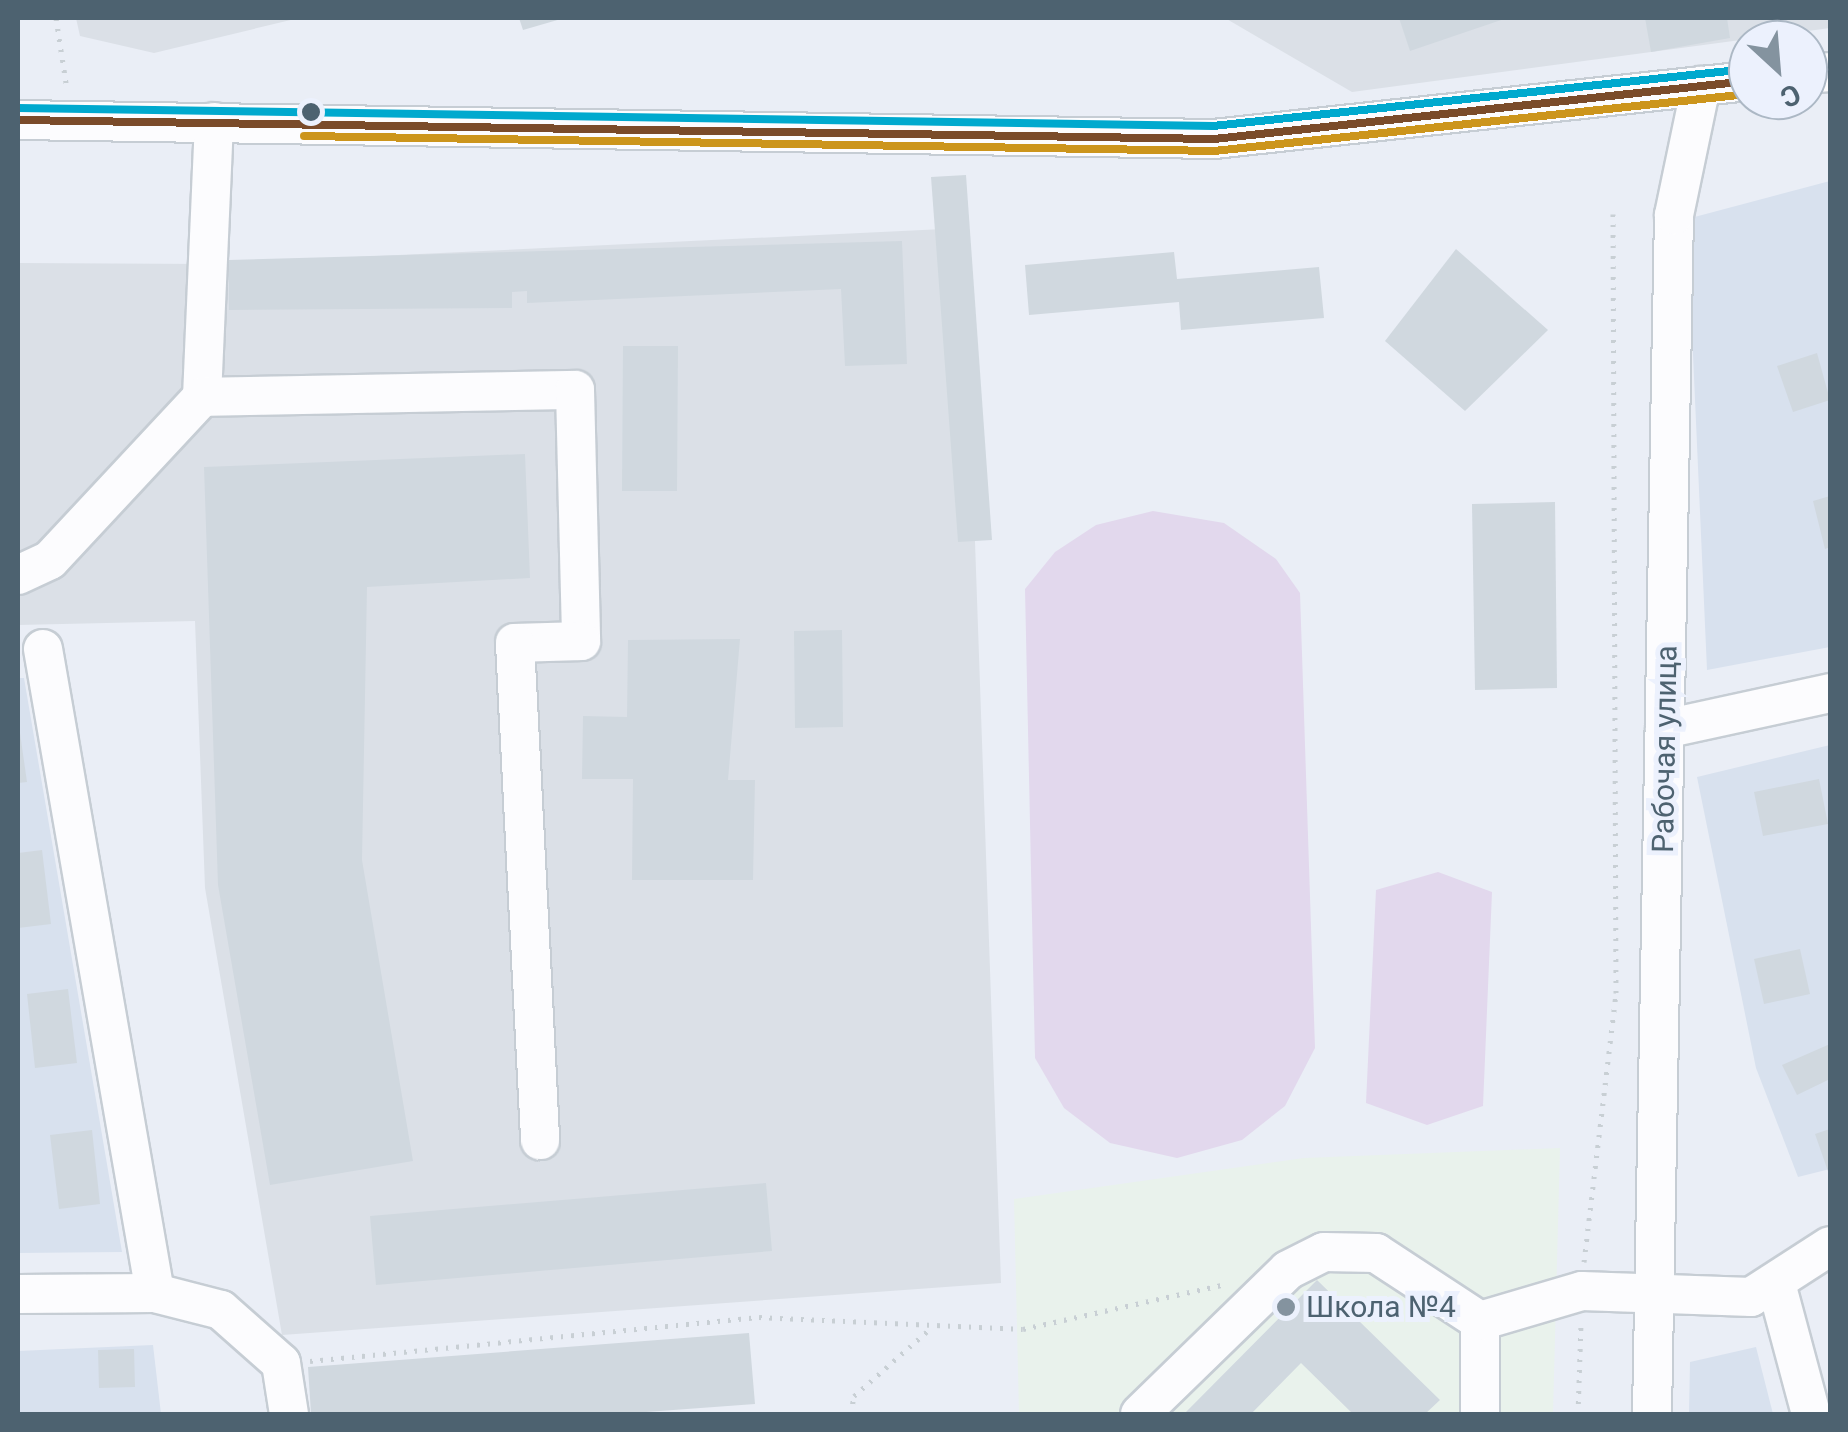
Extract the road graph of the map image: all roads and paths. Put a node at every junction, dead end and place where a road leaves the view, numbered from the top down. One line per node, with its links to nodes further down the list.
1 (56, 18): 5 (path)
2 (1728, 83): 3 (street)
3 (1700, 86): 6 (street); 12 (street, Рабочая улица)
4 (18, 120): 5 (street)
5 (72, 121): 6 (street)
6 (214, 122): 8 (street)
7 (1613, 214): 17 (path)
8 (202, 396): 9 (street); 13 (street)
9 (18, 575)
10 (42, 650): 18 (street)
11 (1830, 692): 12 (street)
12 (1665, 729): 20 (street, Рабочая улица)
13 (540, 1140)
14 (1830, 1246): 16 (street)
15 (1231, 1282): 22 (path)
16 (1777, 1288): 20 (street); 30 (street)
17 (1582, 1291): 20 (street); 21 (street); 28 (path)
18 (155, 1293): 19 (street); 23 (street)
19 (18, 1294)
20 (1656, 1298): 29 (street, Рабочая улица)
21 (1480, 1321): 26 (street); 27 (street)
22 (934, 1324): 23 (path); 25 (path)
23 (281, 1363): 24 (street)
24 (289, 1414)
25 (852, 1414)
26 (1140, 1414)
27 (1480, 1414)
28 (1578, 1414)
29 (1652, 1414)
30 (1811, 1414)

